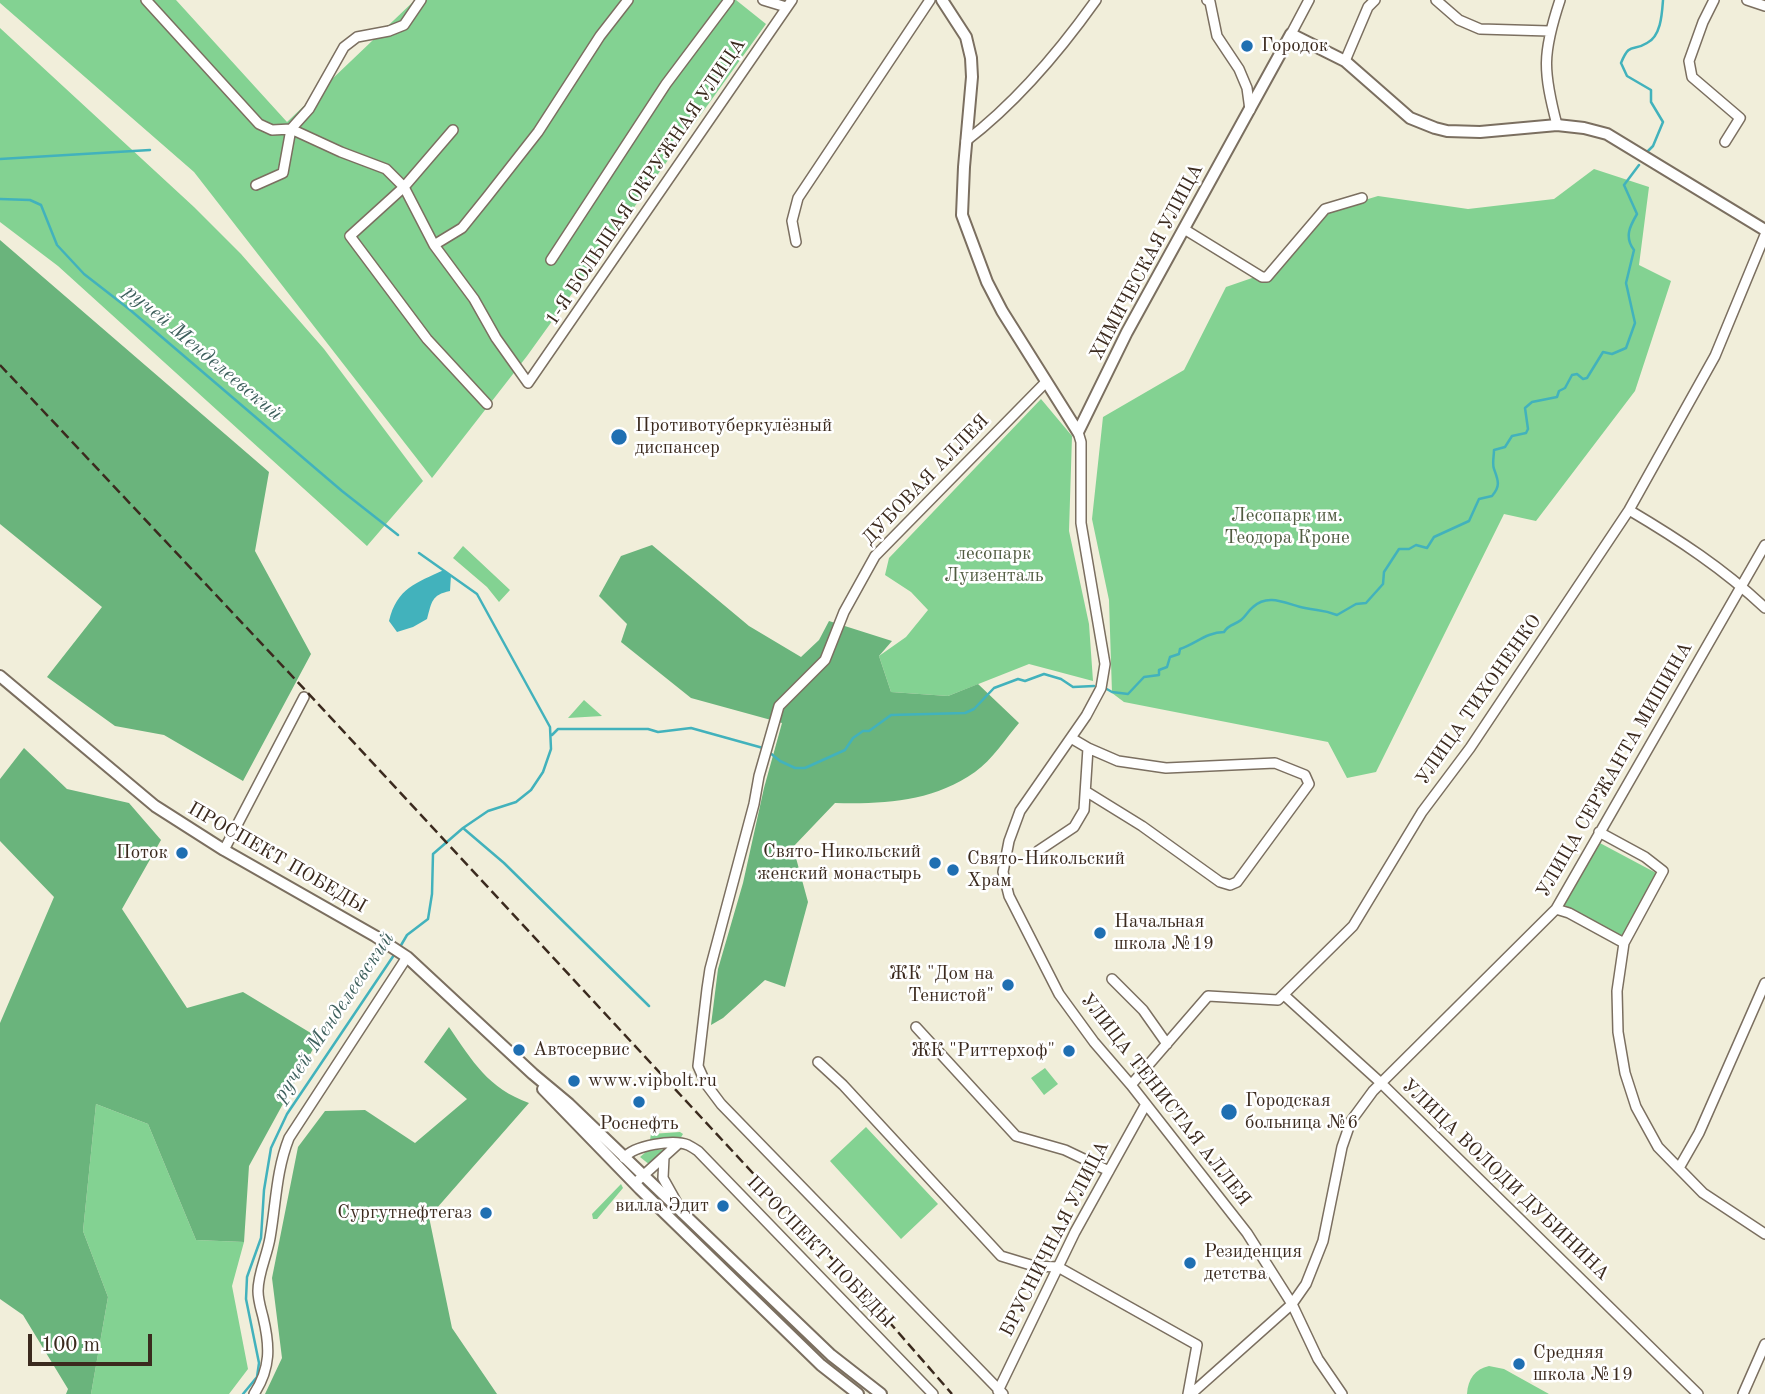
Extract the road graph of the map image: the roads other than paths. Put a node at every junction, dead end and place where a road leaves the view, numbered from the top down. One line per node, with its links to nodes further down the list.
1 (146, 0): 23 (street)
2 (421, 0): 23 (street)
3 (628, 0): 33 (street)
4 (729, 0): 34 (street)
5 (763, 0): 16 (street)
6 (930, 0): 32 (street)
7 (942, 0): 25 (main road, УЛИЦА ТЕНИСТАЯ АЛЛЕЯ)
8 (1096, 0): 25 (street)
9 (1207, 0): 21 (street)
10 (1309, 0): 19 (street)
11 (1375, 0): 20 (street)
12 (1436, 0): 18 (street)
13 (1560, 0): 18 (street)
14 (1714, 0): 26 (street)
15 (1747, 0): 17 (street)
16 (789, 4): 33 (street, 1-Я БОЛЬШАЯ ОКРУЖНАЯ УЛИЦА)
17 (1765, 6)
18 (1549, 31): 22 (street)
19 (1291, 34): 20 (main road); 21 (main road, ХИМИЧЕСКАЯ УЛИЦА)
20 (1345, 61): 22 (main road)
21 (1250, 110): 30 (main road, ХИМИЧЕСКАЯ УЛИЦА)
22 (1557, 125): 31 (main road)
23 (291, 129): 27 (street); 28 (street)
24 (453, 130): 28 (street)
25 (966, 141): 35 (main road, УЛИЦА ТЕНИСТАЯ АЛЛЕЯ)
26 (1726, 142)
27 (256, 185)
28 (404, 187): 33 (street); 36 (street)
29 (1362, 198): 30 (street)
30 (1184, 229): 37 (main road, ХИМИЧЕСКАЯ УЛИЦА)
31 (1765, 233): 38 (street, УЛИЦА ТИХОНЕНКО)
32 (796, 242)
33 (434, 246)
34 (551, 260)
35 (1046, 382): 37 (main road, УЛИЦА ТЕНИСТАЯ АЛЛЕЯ); 74 (street, ДУБОВАЯ АЛЛЕЯ)
36 (487, 404)
37 (1078, 432): 44 (street, УЛИЦА ТЕНИСТАЯ АЛЛЕЯ)
38 (1629, 510): 40 (street); 55 (street, УЛИЦА ТИХОНЕНКО)
39 (1765, 545): 40 (street, УЛИЦА СЕРЖАНТА МИШИНА)
40 (1743, 587): 41 (street); 47 (street, УЛИЦА СЕРЖАНТА МИШИНА)
41 (1765, 608)
42 (0, 676): 48 (main road, ПРОСПЕКТ ПОБЕДЫ)
43 (304, 697): 48 (street)
44 (1071, 738): 45 (street); 61 (street, УЛИЦА ТЕНИСТАЯ АЛЛЕЯ)
45 (1088, 748): 46 (street); 46 (street)
46 (1087, 792): 49 (street)
47 (1599, 832): 50 (street, УЛИЦА СЕРЖАНТА МИШИНА); 51 (street)
48 (224, 850): 52 (main road, ПРОСПЕКТ ПОБЕДЫ)
49 (1038, 851)
50 (1556, 909): 51 (street); 60 (street, УЛИЦА СЕРЖАНТА МИШИНА)
51 (1624, 943): 66 (street)
52 (407, 957): 59 (main road, ПРОСПЕКТ ПОБЕДЫ); 75 (street)
53 (1112, 979): 57 (street)
54 (1765, 983): 66 (street)
55 (1284, 995): 57 (street); 60 (street, УЛИЦА ВОЛОДИ ДУБИНИНА)
56 (916, 1027): 67 (street)
57 (1167, 1044): 61 (street)
58 (818, 1062): 71 (street)
59 (533, 1074): 65 (main road, ПРОСПЕКТ ПОБЕДЫ); 68 (main road, ПРОСПЕКТ ПОБЕДЫ)
60 (1381, 1083): 72 (street, УЛИЦА СЕРЖАНТА МИШИНА); 81 (street, УЛИЦА ВОЛОДИ ДУБИНИНА)
61 (1131, 1085): 62 (street, УЛИЦА ТЕНИСТАЯ АЛЛЕЯ)
62 (1146, 1104): 67 (street, БРУСНИЧНАЯ УЛИЦА); 72 (street, УЛИЦА ТЕНИСТАЯ АЛЛЕЯ)
63 (678, 1144): 64 (street); 65 (street); 78 (street, ПРОСПЕКТ ПОБЕДЫ)
64 (664, 1157): 68 (street); 69 (street)
65 (624, 1158): 68 (main road, ПРОСПЕКТ ПОБЕДЫ)
66 (1679, 1168): 70 (street)
67 (1110, 1171): 71 (street, БРУСНИЧНАЯ УЛИЦА)
68 (639, 1180): 69 (main road, ПРОСПЕКТ ПОБЕДЫ); 76 (main road, ПРОСПЕКТ ПОБЕДЫ)
69 (680, 1211): 77 (main road, ПРОСПЕКТ ПОБЕДЫ)
70 (1765, 1234)
71 (1058, 1267): 74 (street, БРУСНИЧНАЯ УЛИЦА); 79 (street)
72 (1292, 1304): 79 (street, УЛИЦА СЕРЖАНТА МИШИНА); 80 (street, УЛИЦА ТЕНИСТАЯ АЛЛЕЯ)
73 (1765, 1344): 82 (street)
74 (1000, 1393)
75 (254, 1394)
76 (858, 1394)
77 (881, 1394)
78 (933, 1394)
79 (1190, 1394)
80 (1342, 1394)
81 (1698, 1394)
82 (1743, 1394)

